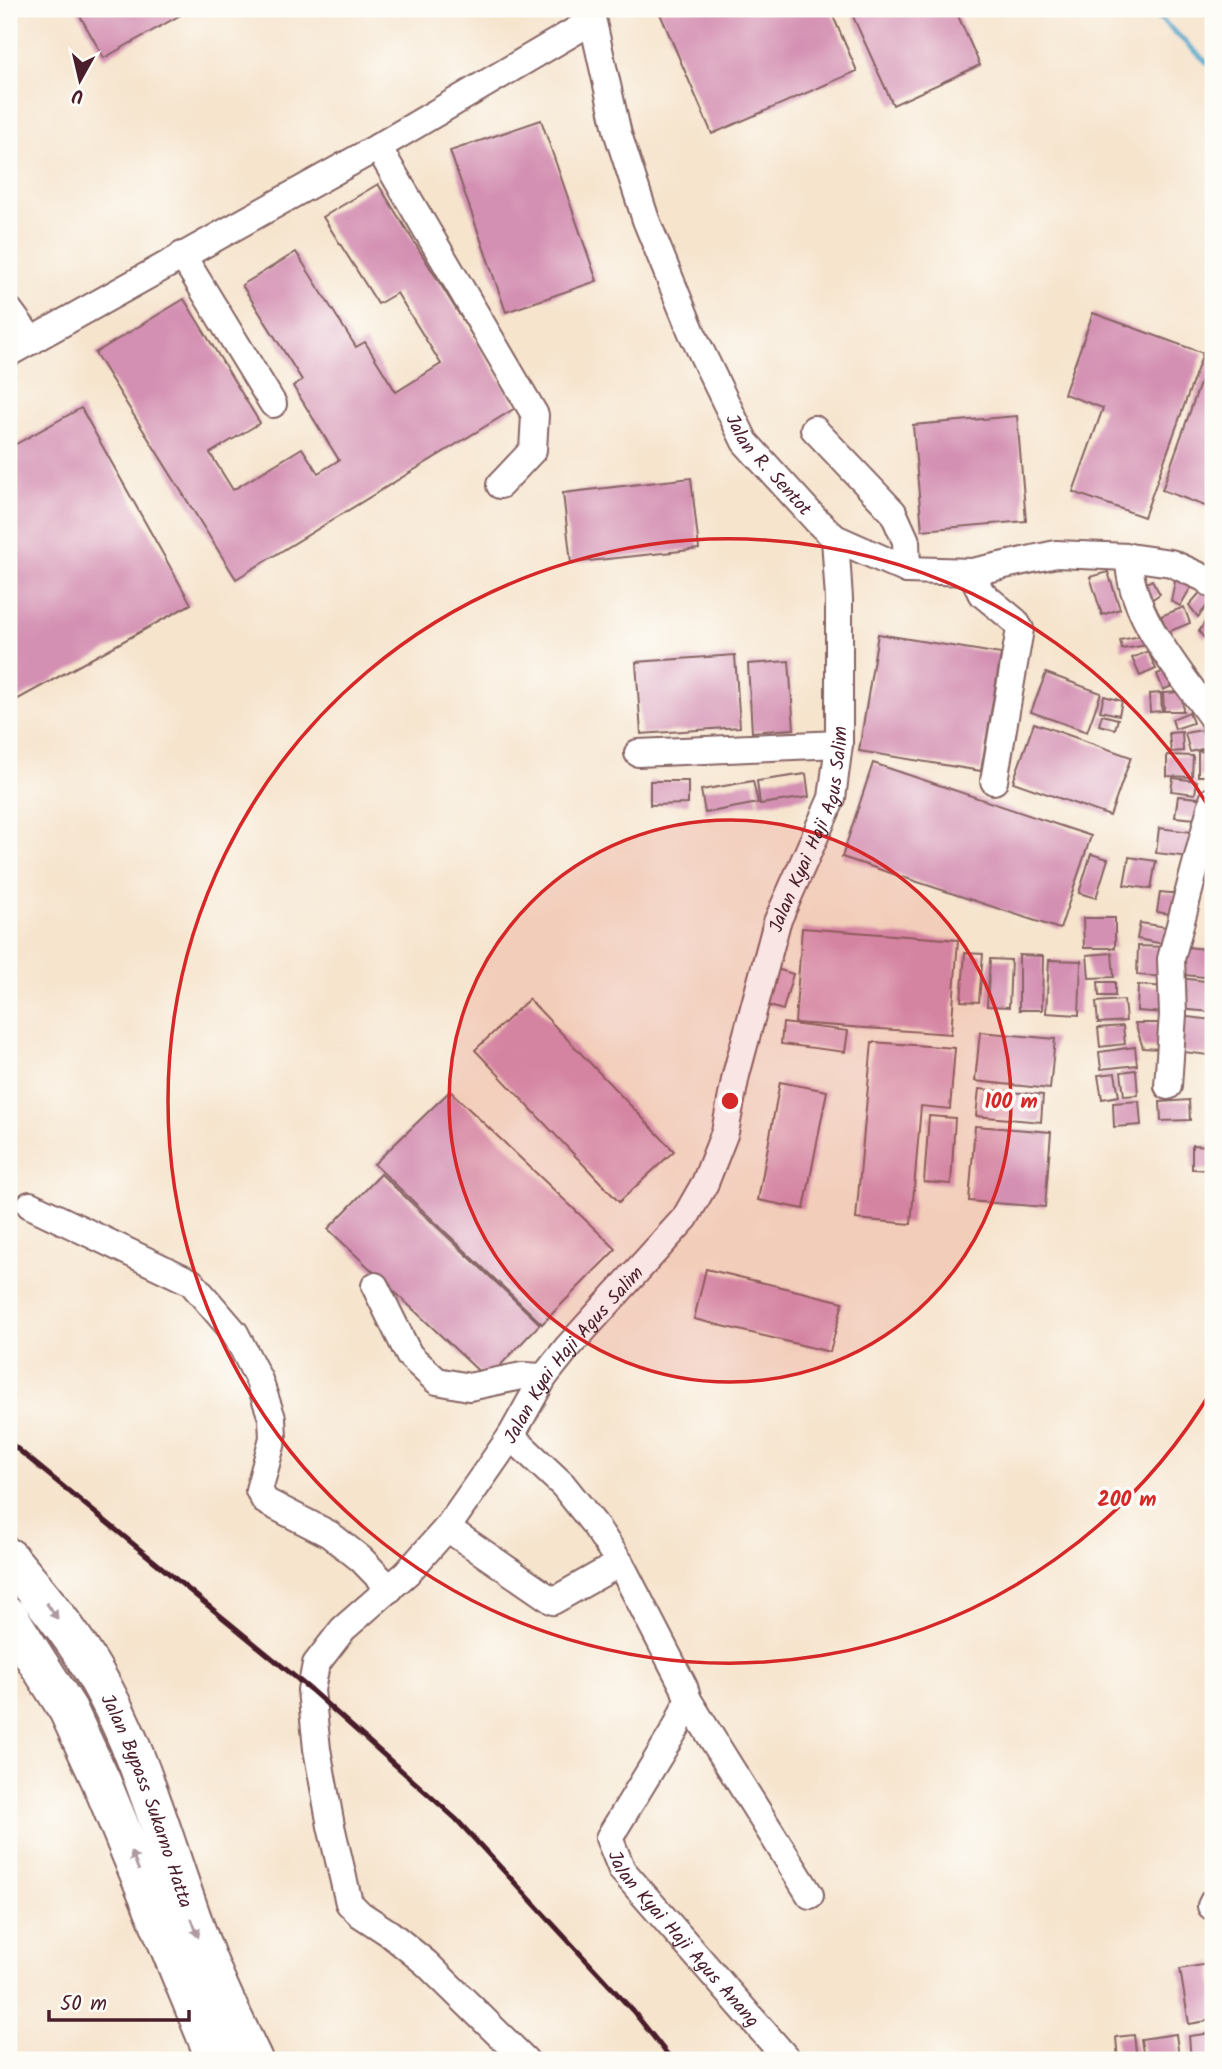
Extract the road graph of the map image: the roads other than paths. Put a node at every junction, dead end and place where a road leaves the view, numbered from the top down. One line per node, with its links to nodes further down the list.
1 (591, 15): 2 (street); 9 (street, Jalan R. Sentot)
2 (378, 147): 3 (street); 8 (street)
3 (181, 255): 5 (street); 6 (street)
4 (9, 310): 5 (street)
5 (20, 347)
6 (273, 404)
7 (814, 429): 11 (street)
8 (500, 485)
9 (835, 538): 11 (street, Jalan R. Sentot); 15 (street, Jalan Kyai Haji Agus Salim)
10 (1129, 557): 12 (street, Jalan R. Sentot); 13 (street, Jalan R. Sentot); 14 (street)
11 (907, 570): 12 (street, Jalan R. Sentot)
12 (972, 572): 17 (street)
13 (1213, 585)
14 (1213, 719)
15 (839, 744): 16 (street); 22 (street, Jalan Kyai Haji Agus Salim)
16 (638, 753)
17 (994, 781)
18 (1213, 800): 19 (street)
19 (1168, 1086)
20 (30, 1205): 27 (street)
21 (375, 1286): 22 (street)
22 (544, 1377): 23 (street, Jalan Kyai Haji Agus Salim)
23 (511, 1436): 24 (street, Jalan Kyai Haji Agus Salim); 26 (street)
24 (447, 1528): 26 (street); 27 (street, Jalan Kyai Haji Agus Salim)
25 (9, 1558): 32 (highway, Jalan Bypass Sukarno Hatta, one-way to 32)
26 (620, 1563): 29 (street)
27 (390, 1589): 33 (street, Jalan Kyai Haji Agus Salim)
28 (9, 1617): 31 (highway, Jalan Bypass Sukarno Hatta, one-way to 28)
29 (688, 1700): 30 (street); 34 (street, Jalan Kyai Haji Agus Anang)
30 (810, 1895)
31 (210, 2057)
32 (253, 2060)
33 (525, 2060)
34 (788, 2060)

